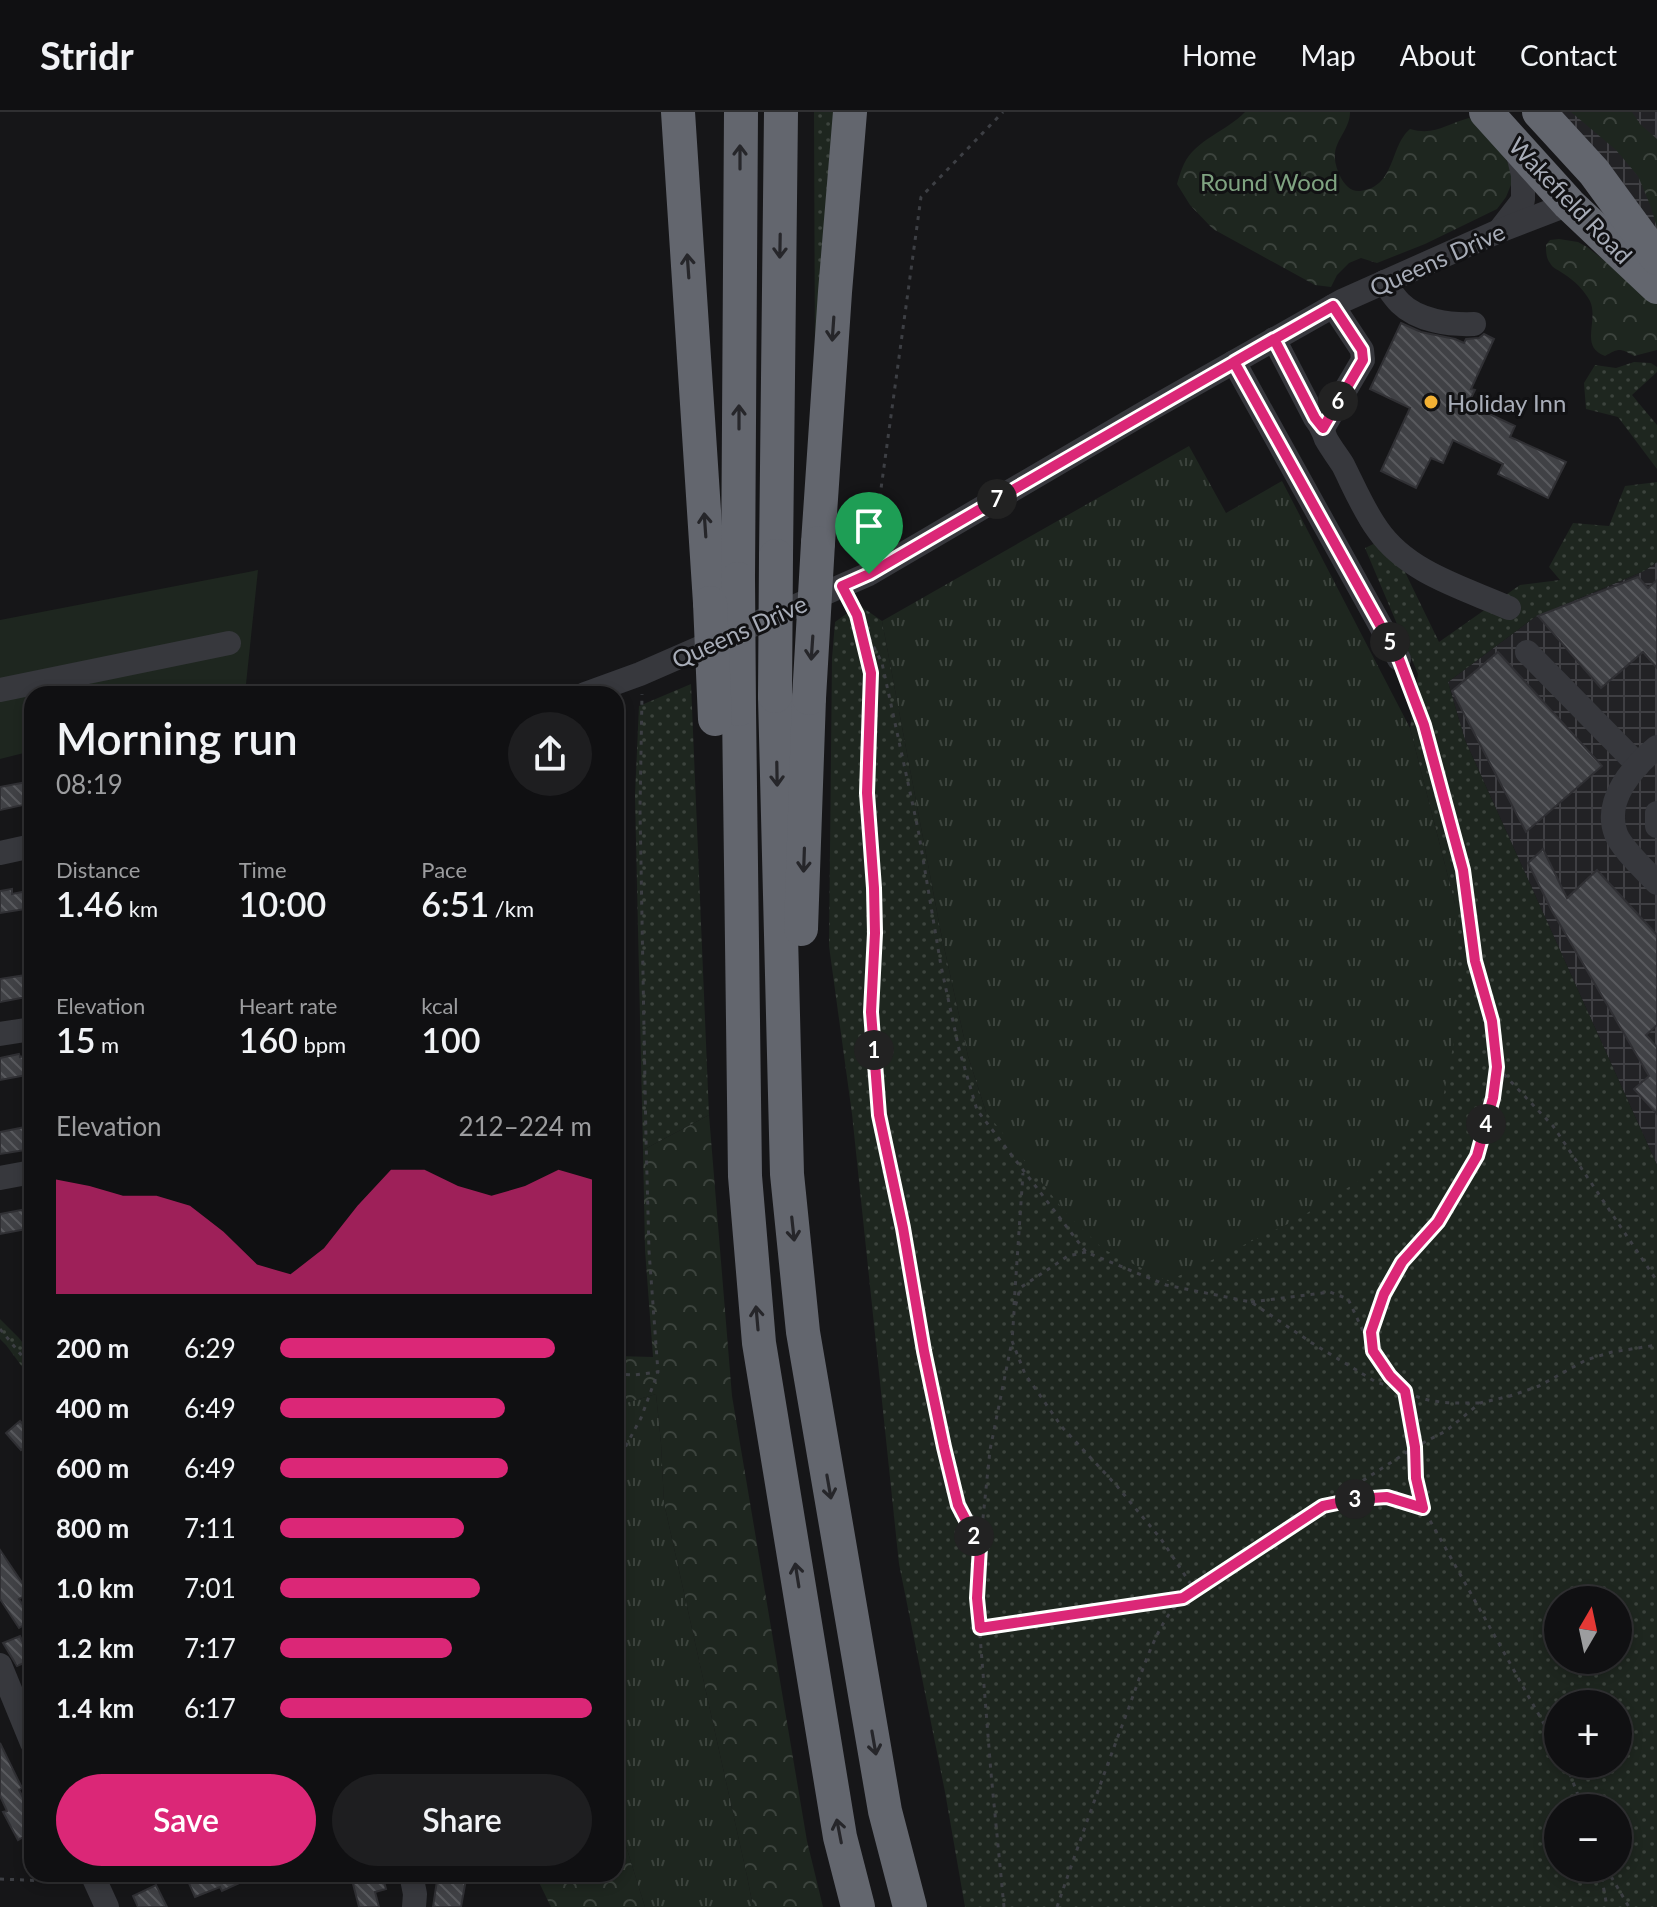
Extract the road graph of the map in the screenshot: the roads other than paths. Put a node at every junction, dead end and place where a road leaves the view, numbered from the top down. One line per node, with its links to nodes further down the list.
1 (678, 112): 26 (highway, one-way to 1, bridge)
2 (741, 112): 26 (highway, one-way to 2, bridge)
3 (781, 112): 37 (highway, one-way to 37, bridge)
4 (850, 112): 37 (highway, one-way to 37, bridge)
5 (1486, 112): 8 (highway, Wakefield Road)
6 (1539, 112): 7 (highway, Wakefield Road)
7 (1565, 142): 9 (highway, Wakefield Road); 10 (highway)
8 (1516, 145): 10 (highway, Wakefield Road); 11 (street)
9 (1617, 203): 10 (highway); 12 (highway, Wakefield Road)
10 (1569, 204): 11 (street, Queens Drive); 14 (highway, Wakefield Road)
11 (1499, 231): 13 (street, Queens Drive)
12 (1657, 258)
13 (1384, 282): 15 (street, Queens Drive); 16 (street)
14 (1657, 287)
15 (1333, 306): 17 (street, Queens Drive); 19 (street)
16 (1474, 324)
17 (1274, 339): 18 (street, Queens Drive); 19 (street)
18 (1234, 362): 23 (street); 24 (street, Queens Drive)
19 (1323, 428): 20 (street)
20 (1509, 608)
21 (229, 643): 25 (street)
22 (1527, 652): 28 (street)
23 (1399, 659)
24 (607, 686)
25 (0, 690)
26 (727, 714): 45 (highway, one-way to 26)
27 (1657, 747): 28 (street)
28 (1638, 765): 33 (street)
29 (1657, 813): 30 (street)
30 (1657, 826)
31 (24, 848): 32 (street)
32 (0, 853)
33 (1657, 883)
34 (24, 1030): 35 (street)
35 (0, 1034)
36 (24, 1174): 38 (street)
37 (787, 1174): 46 (highway, one-way to 46)
38 (0, 1178)
39 (1, 1667): 40 (street)
40 (24, 1723)
41 (102, 1882): 43 (street)
42 (413, 1882): 44 (street)
43 (107, 1907)
44 (414, 1907)
45 (858, 1907)
46 (910, 1907)

